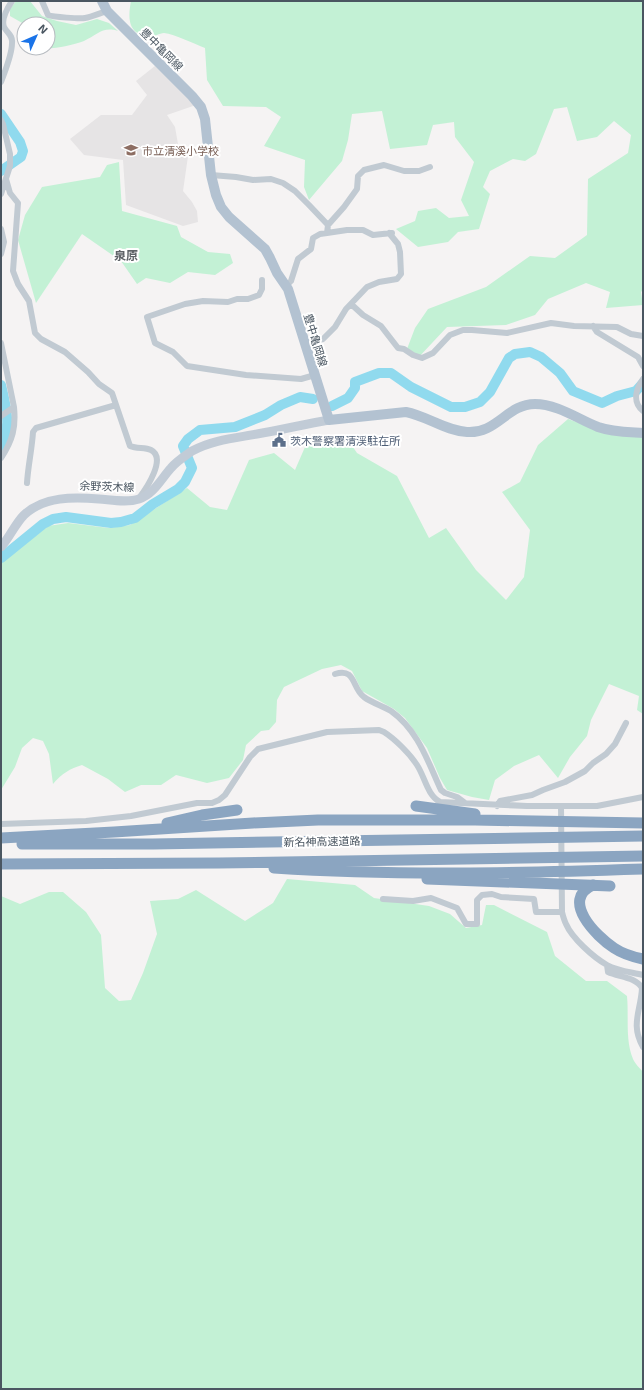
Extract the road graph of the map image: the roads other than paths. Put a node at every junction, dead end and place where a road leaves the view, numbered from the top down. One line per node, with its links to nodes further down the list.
1 (12, 1): 5 (street)
2 (42, 1): 4 (street)
3 (102, 1): 4 (main road, 豊中亀岡線)
4 (107, 11): 9 (main road, 豊中亀岡線)
5 (2, 23): 6 (street)
6 (1, 82)
7 (1, 120): 10 (street)
8 (430, 167): 12 (street)
9 (210, 175): 12 (street); 17 (main road, 豊中亀岡線)
10 (6, 180): 11 (street); 26 (street)
11 (1, 194)
12 (328, 225): 14 (street)
13 (1, 229): 15 (street)
14 (327, 233): 17 (street); 18 (street)
15 (1, 254)
16 (262, 280): 24 (street)
17 (286, 286): 22 (main road, 豊中亀岡線)
18 (351, 304): 19 (street); 22 (street)
19 (593, 326): 20 (street); 23 (street)
20 (643, 336)
21 (1, 343): 27 (street)
22 (305, 344): 24 (main road, 豊中亀岡線)
23 (643, 366)
24 (315, 375): 30 (main road, 豊中亀岡線)
25 (643, 379): 28 (street)
26 (116, 405): 33 (street); 34 (street)
27 (14, 407): 29 (street); 32 (street)
28 (643, 411)
29 (1, 416)
30 (329, 420): 31 (main road); 34 (main road, 余野茨木線)
31 (643, 433)
32 (1, 458)
33 (27, 483)
34 (138, 500): 35 (main road, 余野茨木線)
35 (1, 547)
36 (334, 674): 39 (street)
37 (626, 723): 41 (street)
38 (643, 797): 42 (street)
39 (465, 803): 41 (street); 46 (street)
40 (416, 806): 44 (highway)
41 (497, 806): 42 (street)
42 (561, 809): 59 (street)
43 (237, 810): 47 (highway)
44 (536, 822): 45 (highway); 47 (highway)
45 (643, 823)
46 (1, 824)
47 (114, 832): 49 (highway)
48 (643, 836): 50 (highway, 新名神高速道路)
49 (1, 838)
50 (1, 844)
51 (643, 856): 52 (highway, 新名神高速道路)
52 (219, 863): 53 (highway, 新名神高速道路); 55 (highway)
53 (1, 864)
54 (643, 869): 55 (highway)
55 (370, 873): 56 (highway)
56 (594, 885): 57 (highway); 60 (highway)
57 (610, 886)
58 (383, 899): 59 (street)
59 (562, 912): 61 (street)
60 (643, 959)
61 (607, 965): 62 (street); 63 (street)
62 (643, 975)
63 (643, 1047)

